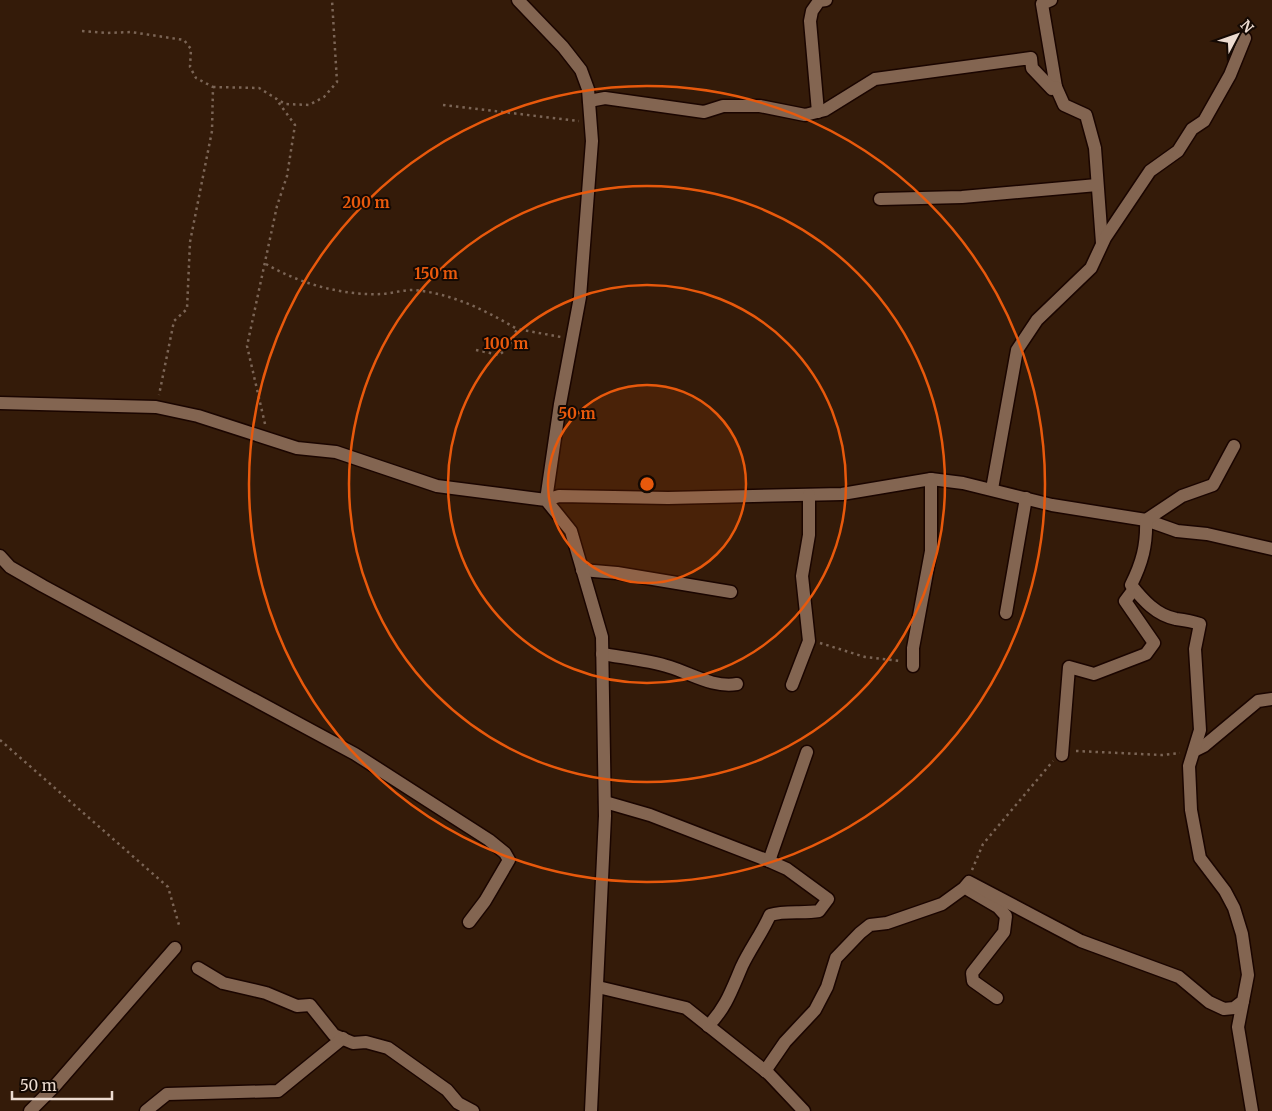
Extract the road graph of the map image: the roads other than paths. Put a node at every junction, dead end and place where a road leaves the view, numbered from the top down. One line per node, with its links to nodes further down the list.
1 (518, 0): 6 (street)
2 (826, 0): 7 (street)
3 (1051, 0): 5 (street)
4 (1245, 38): 10 (street)
5 (1056, 87): 7 (street); 8 (street)
6 (589, 100): 7 (street); 17 (street)
7 (818, 112)
8 (1097, 185): 9 (street); 10 (street)
9 (880, 199)
10 (1102, 243): 14 (street)
11 (0, 403): 17 (street)
12 (1234, 446): 18 (street)
13 (931, 479): 14 (street); 15 (street); 26 (street)
14 (992, 489): 16 (street)
15 (809, 495): 17 (street); 28 (street)
16 (1026, 498): 18 (street); 24 (street)
17 (546, 500): 21 (street)
18 (1146, 520): 19 (street); 22 (street)
19 (1272, 549)
20 (0, 556): 36 (street)
21 (582, 570): 23 (street); 25 (street)
22 (1134, 590): 30 (street); 32 (street)
23 (731, 592)
24 (1006, 613)
25 (602, 654): 27 (street); 33 (street)
26 (913, 666)
27 (737, 684)
28 (792, 685)
29 (1272, 699): 30 (street)
30 (1194, 751): 41 (street)
31 (807, 752): 34 (street)
32 (1062, 755)
33 (605, 802): 34 (street); 39 (street)
34 (769, 861): 42 (street)
35 (967, 885): 40 (street); 41 (street); 44 (street)
36 (469, 922)
37 (175, 948): 45 (street)
38 (198, 968): 43 (street)
39 (598, 987): 42 (street); 48 (street)
40 (997, 998)
41 (1243, 1001): 50 (street)
42 (708, 1026): 44 (street)
43 (343, 1038): 46 (street); 47 (street)
44 (765, 1071): 49 (street)
45 (30, 1111)
46 (146, 1111)
47 (473, 1111)
48 (591, 1111)
49 (804, 1111)
50 (1252, 1111)

